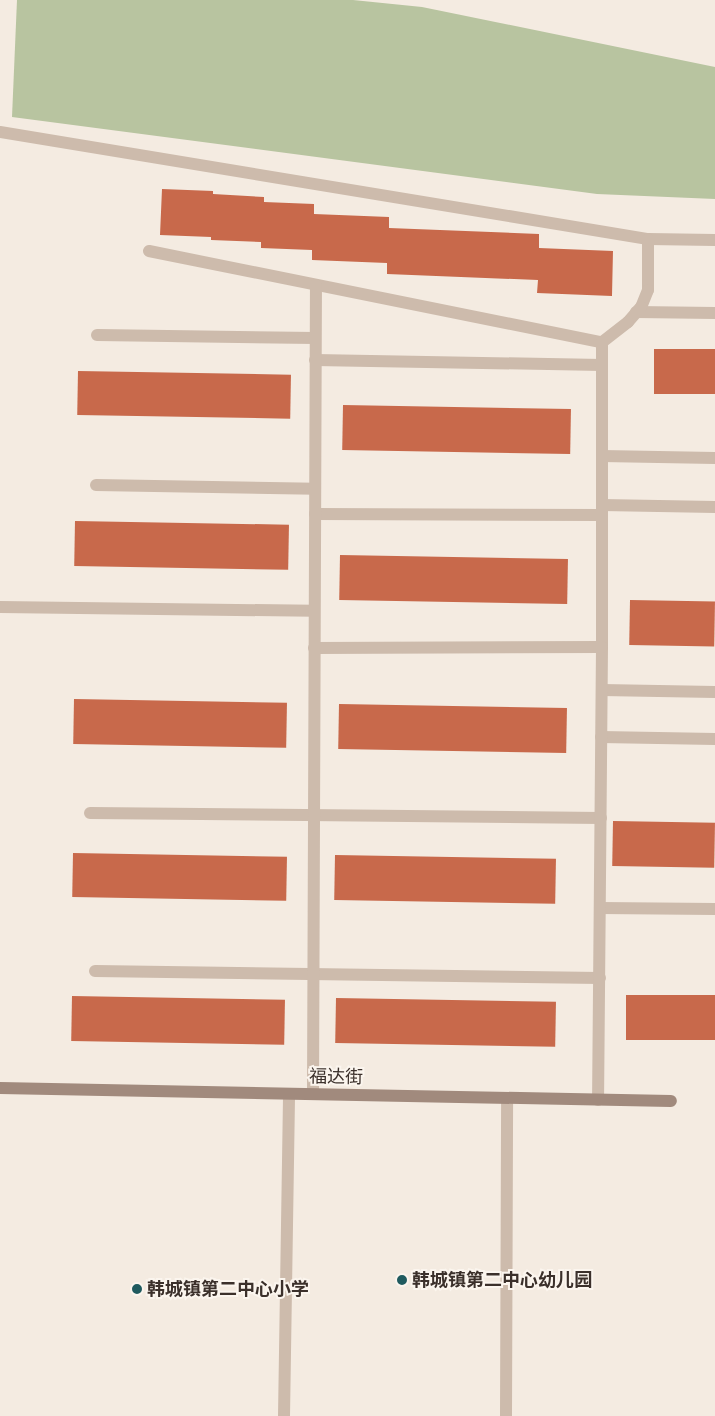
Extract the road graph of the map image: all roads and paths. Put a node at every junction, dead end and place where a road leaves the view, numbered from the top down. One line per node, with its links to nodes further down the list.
1 (0, 132): 2 (street)
2 (648, 239): 3 (street); 6 (street)
3 (715, 240)
4 (150, 251): 5 (street)
5 (316, 285): 9 (street); 10 (street)
6 (636, 312): 7 (street); 10 (street)
7 (715, 313)
8 (97, 335): 9 (street)
9 (315, 338): 11 (street)
10 (602, 342): 12 (street)
11 (315, 360): 12 (street); 16 (street)
12 (602, 365): 13 (street)
13 (602, 456): 14 (street); 18 (street)
14 (715, 458)
15 (96, 485): 16 (street)
16 (315, 489): 19 (street)
17 (715, 507): 18 (street)
18 (602, 510): 19 (street); 22 (street)
19 (315, 514): 21 (street)
20 (0, 606): 21 (street)
21 (314, 611): 23 (street)
22 (602, 647): 23 (street); 24 (street)
23 (314, 648): 29 (street)
24 (602, 690): 25 (street); 26 (street)
25 (715, 692)
26 (601, 737): 27 (street); 30 (street)
27 (715, 739)
28 (90, 814): 29 (street)
29 (313, 816): 30 (street); 34 (street)
30 (601, 818): 31 (street)
31 (600, 908): 32 (street); 35 (street)
32 (715, 909)
33 (95, 971): 34 (street)
34 (314, 974): 35 (street); 38 (street)
35 (600, 978): 40 (street)
36 (0, 1088): 37 (street, 福达街)
37 (289, 1094): 38 (street, 福达街); 42 (street)
38 (313, 1094): 39 (street, 福达街)
39 (507, 1098): 40 (street, 福达街); 43 (street)
40 (598, 1100): 41 (street, 福达街)
41 (671, 1101)
42 (284, 1416)
43 (506, 1416)

